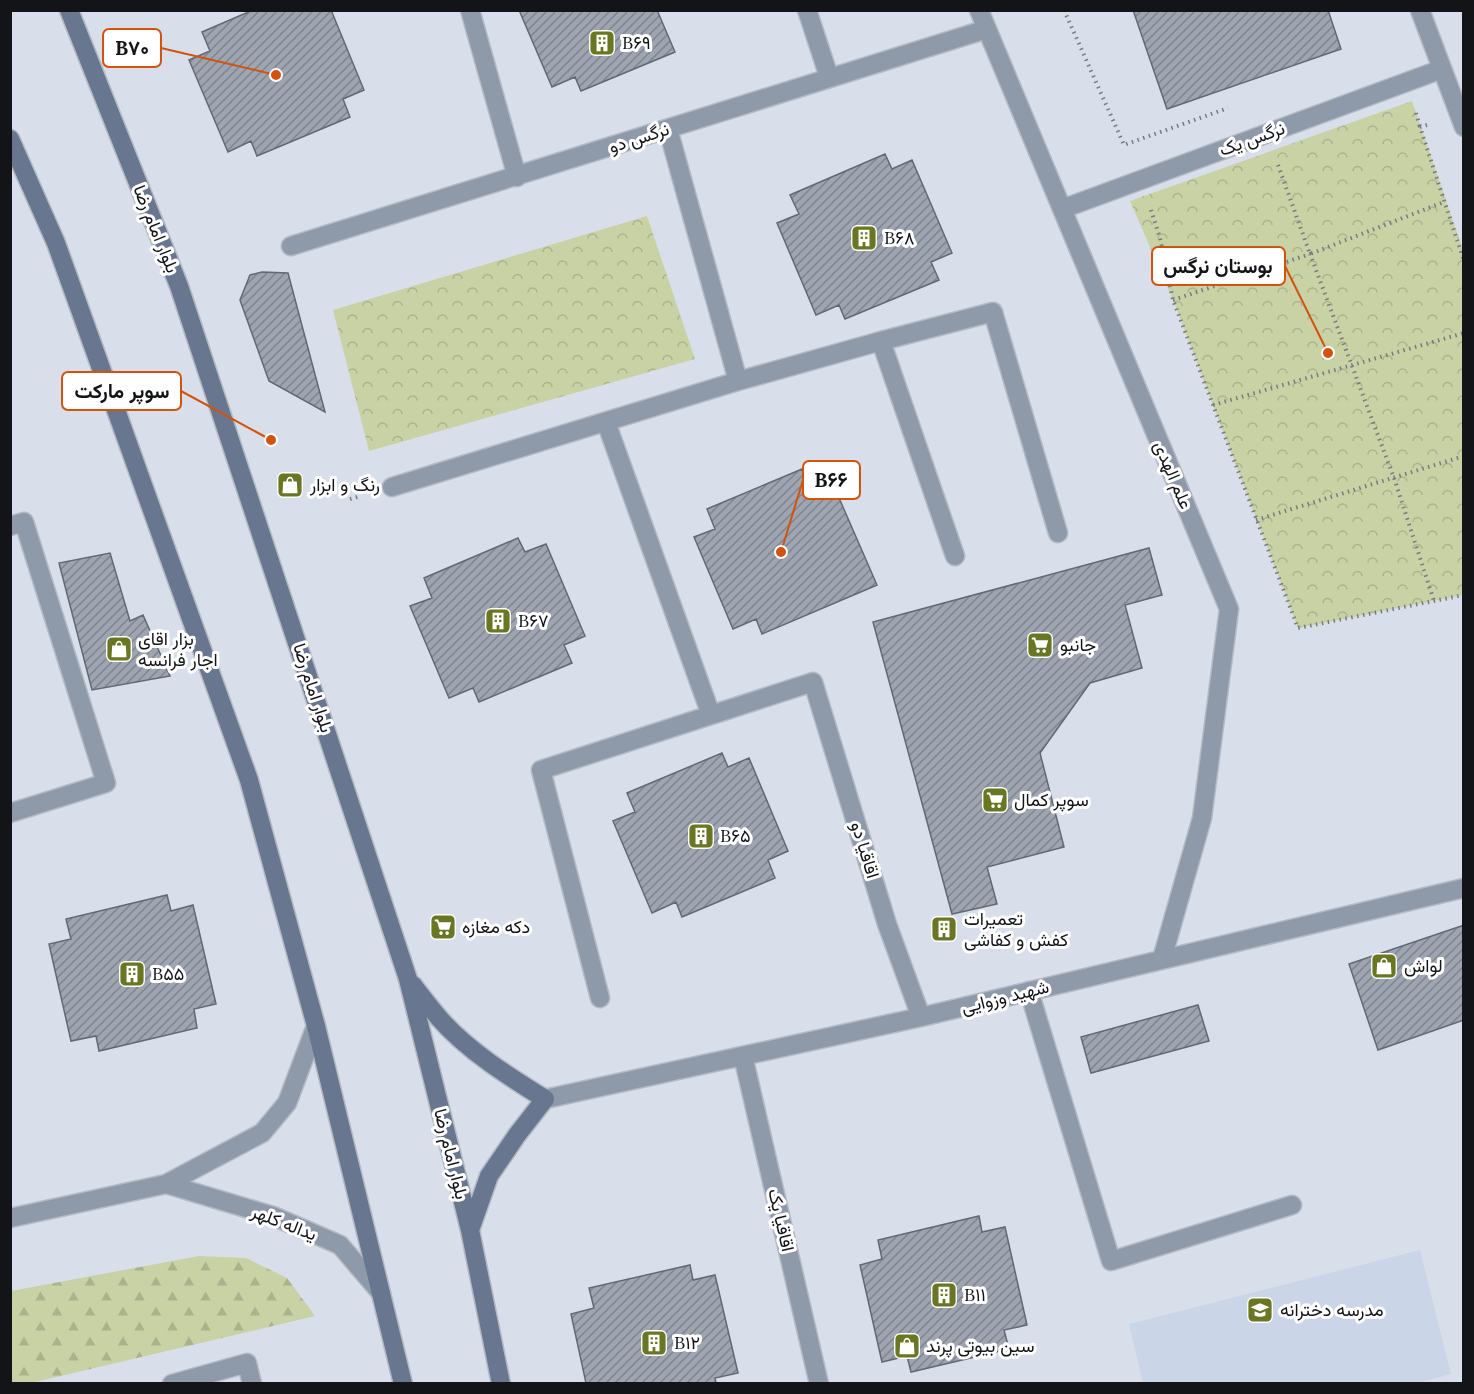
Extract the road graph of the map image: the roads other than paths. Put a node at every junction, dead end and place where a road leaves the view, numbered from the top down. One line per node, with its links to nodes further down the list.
1 (69, 10): 26 (street, بلوار امام رضا)
2 (470, 10): 12 (street)
3 (807, 10): 8 (street)
4 (979, 10): 6 (street, علم الهدی)
5 (1420, 10): 7 (street)
6 (987, 29): 8 (street, نرگس دو); 13 (street, علم الهدی)
7 (1442, 69): 9 (street); 13 (street, نرگس یک)
8 (829, 78): 10 (street, نرگس دو)
9 (1462, 122)
10 (668, 129): 12 (street, نرگس دو); 16 (street)
11 (10, 139): 30 (street)
12 (517, 177): 14 (street, نرگس دو)
13 (1062, 209): 25 (street, علم الهدی)
14 (291, 246)
15 (881, 341): 16 (street); 20 (street); 21 (street)
16 (738, 381): 17 (street)
17 (606, 422): 18 (street); 22 (street)
18 (392, 487)
19 (10, 526): 23 (street)
20 (1058, 533)
21 (955, 556)
22 (711, 715): 28 (street); 29 (street, اقاقیا دو)
23 (10, 813)
24 (1464, 888): 25 (street, شهید وزوایی)
25 (1162, 959): 27 (street, شهید وزوایی)
26 (408, 979): 32 (street); 36 (street, بلوار امام رضا)
27 (1029, 991): 29 (street, شهید وزوایی); 34 (street)
28 (600, 998)
29 (921, 1017): 31 (street, شهید وزوایی)
30 (316, 1026): 33 (street, یداله کلهر); 37 (street)
31 (742, 1056): 32 (street, شهید وزوایی); 42 (street, اقاقیا یک)
32 (545, 1100): 36 (street)
33 (166, 1184): 35 (street, یداله کلهر); 37 (street, یداله کلهر)
34 (1292, 1205)
35 (10, 1218)
36 (470, 1230): 41 (street, بلوار امام رضا)
37 (381, 1293): 40 (street)
38 (171, 1383): 39 (street)
39 (252, 1383)
40 (403, 1383)
41 (501, 1383)
42 (819, 1383)

